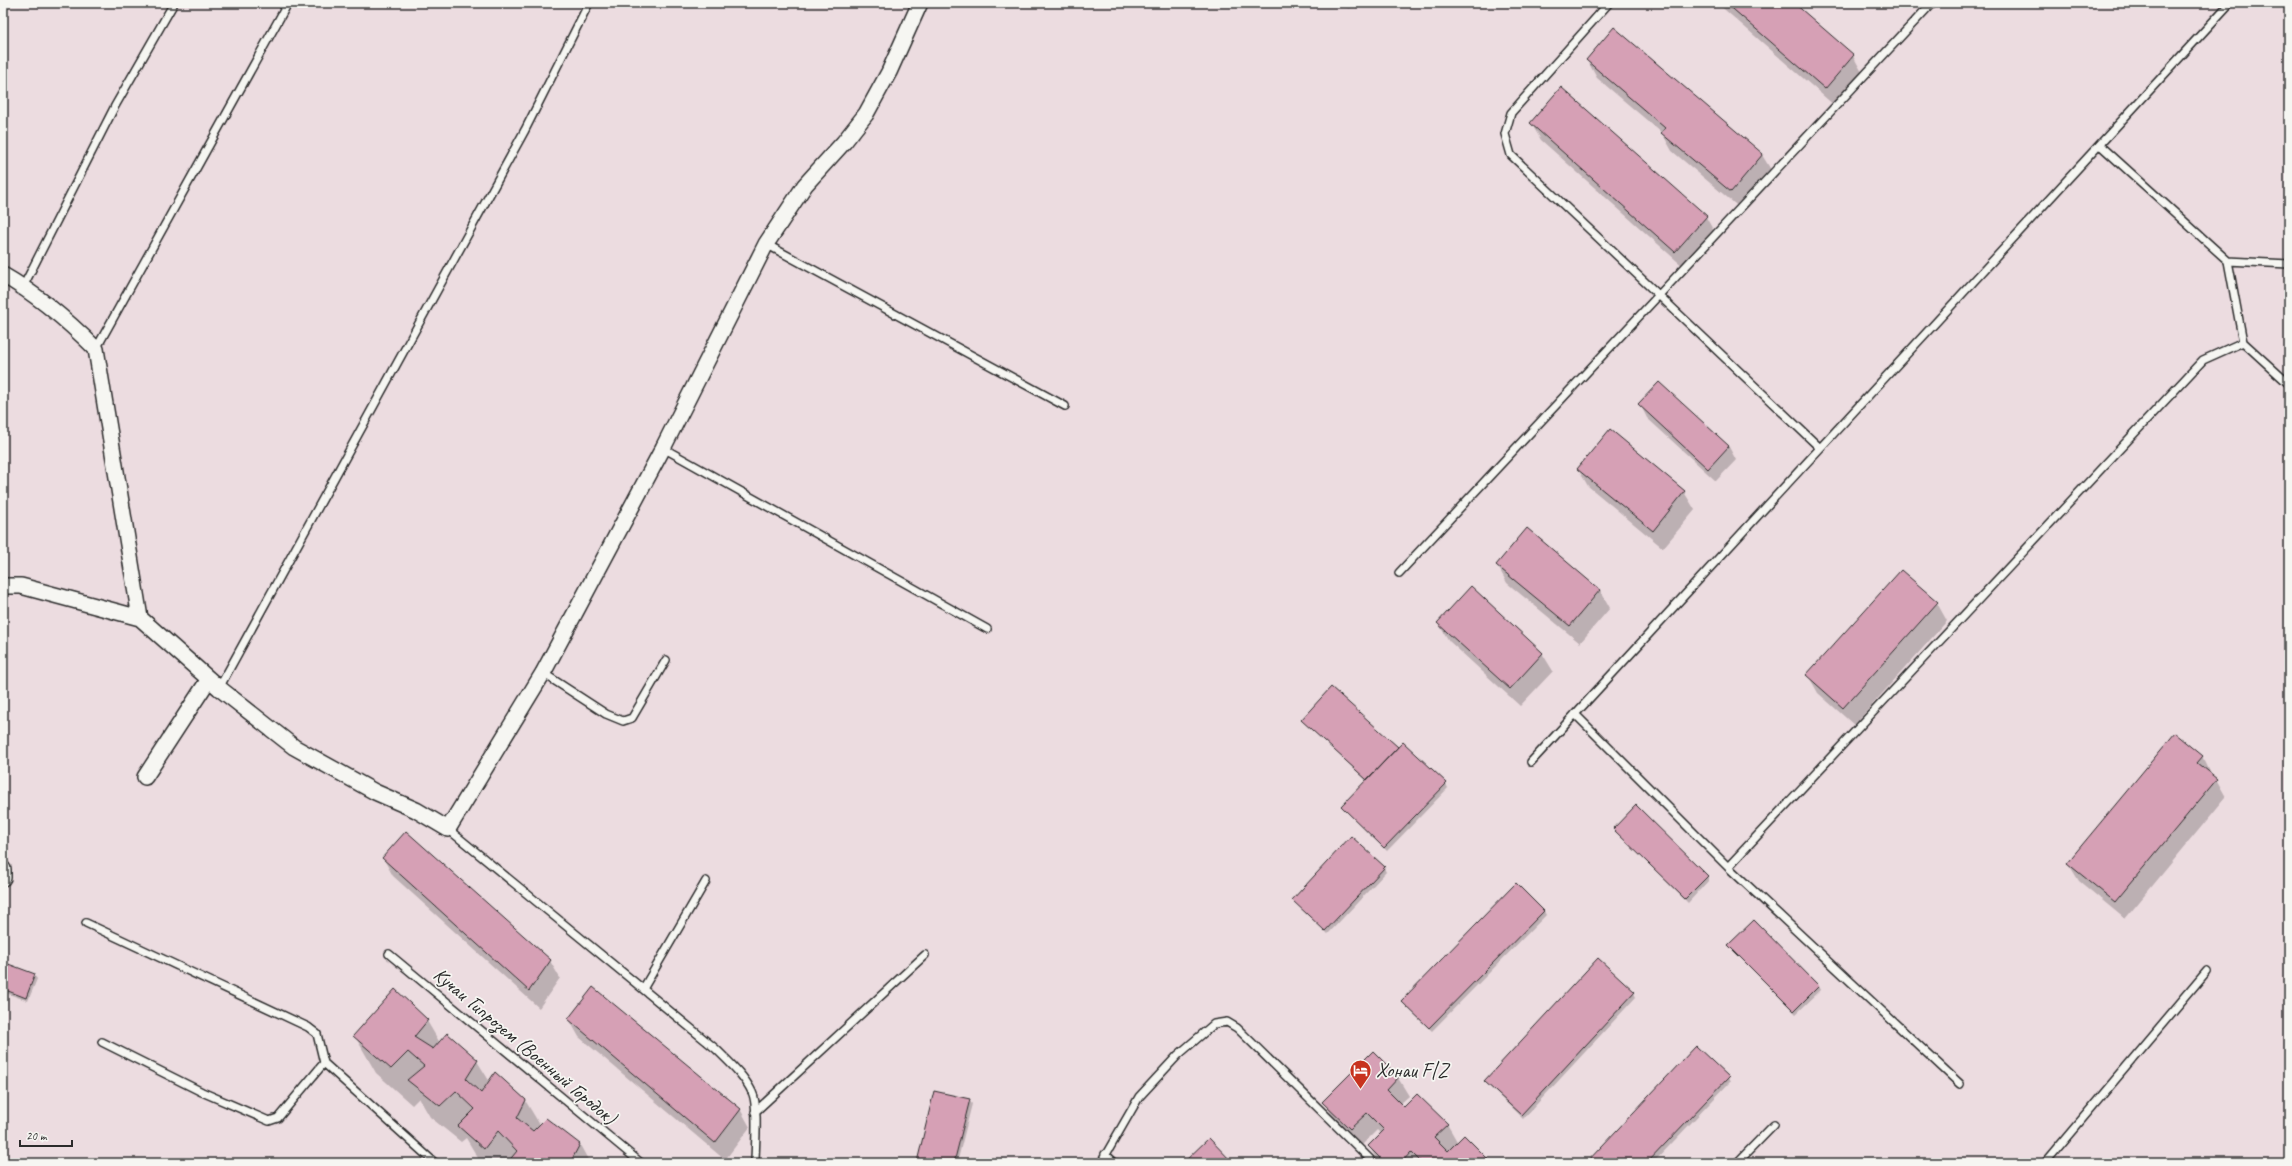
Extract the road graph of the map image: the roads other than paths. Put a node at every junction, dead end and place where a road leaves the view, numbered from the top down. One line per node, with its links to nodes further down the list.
1 (174, 3): 13 (lane)
2 (288, 3): 16 (lane)
3 (589, 3): 27 (lane)
4 (920, 3): 9 (street)
5 (1608, 3): 14 (lane)
6 (1932, 3): 14 (lane)
7 (2230, 3): 8 (lane)
8 (2100, 144): 10 (lane); 20 (lane)
9 (766, 244): 18 (lane); 19 (street)
10 (2228, 261): 11 (lane); 15 (lane)
11 (2289, 264)
12 (3, 275): 13 (street)
13 (23, 287): 16 (street)
14 (1659, 295): 20 (lane); 21 (lane)
15 (2243, 342): 17 (lane); 32 (lane)
16 (96, 349): 23 (street)
17 (2289, 384)
18 (1065, 406)
19 (663, 448): 24 (lane); 26 (street)
20 (1820, 448): 28 (lane)
21 (1399, 573)
22 (3, 586): 23 (street)
23 (140, 618): 27 (street)
24 (986, 629)
25 (666, 660): 26 (lane)
26 (543, 673): 31 (street)
27 (214, 683): 30 (street); 31 (street)
28 (1575, 714): 29 (lane); 32 (lane)
29 (1531, 762)
30 (146, 777)
31 (448, 829): 40 (lane)
32 (1728, 867): 43 (lane)
33 (3, 869): 34 (street)
34 (3, 878)
35 (706, 881): 40 (lane)
36 (86, 923): 42 (lane)
37 (390, 954): 48 (lane, Кучаи Гипрозем (Военный Городок))
38 (925, 955): 44 (lane)
39 (2207, 971): 54 (lane)
40 (643, 989): 44 (lane)
41 (102, 1042): 42 (lane)
42 (324, 1063): 47 (lane)
43 (1960, 1084)
44 (755, 1112): 49 (lane)
45 (1774, 1125): 53 (lane)
46 (1105, 1154): 50 (lane); 51 (lane); 52 (lane)
47 (435, 1163)
48 (641, 1163)
49 (755, 1163)
50 (1101, 1163)
51 (1115, 1163)
52 (1374, 1163)
53 (1737, 1163)
54 (2045, 1163)

